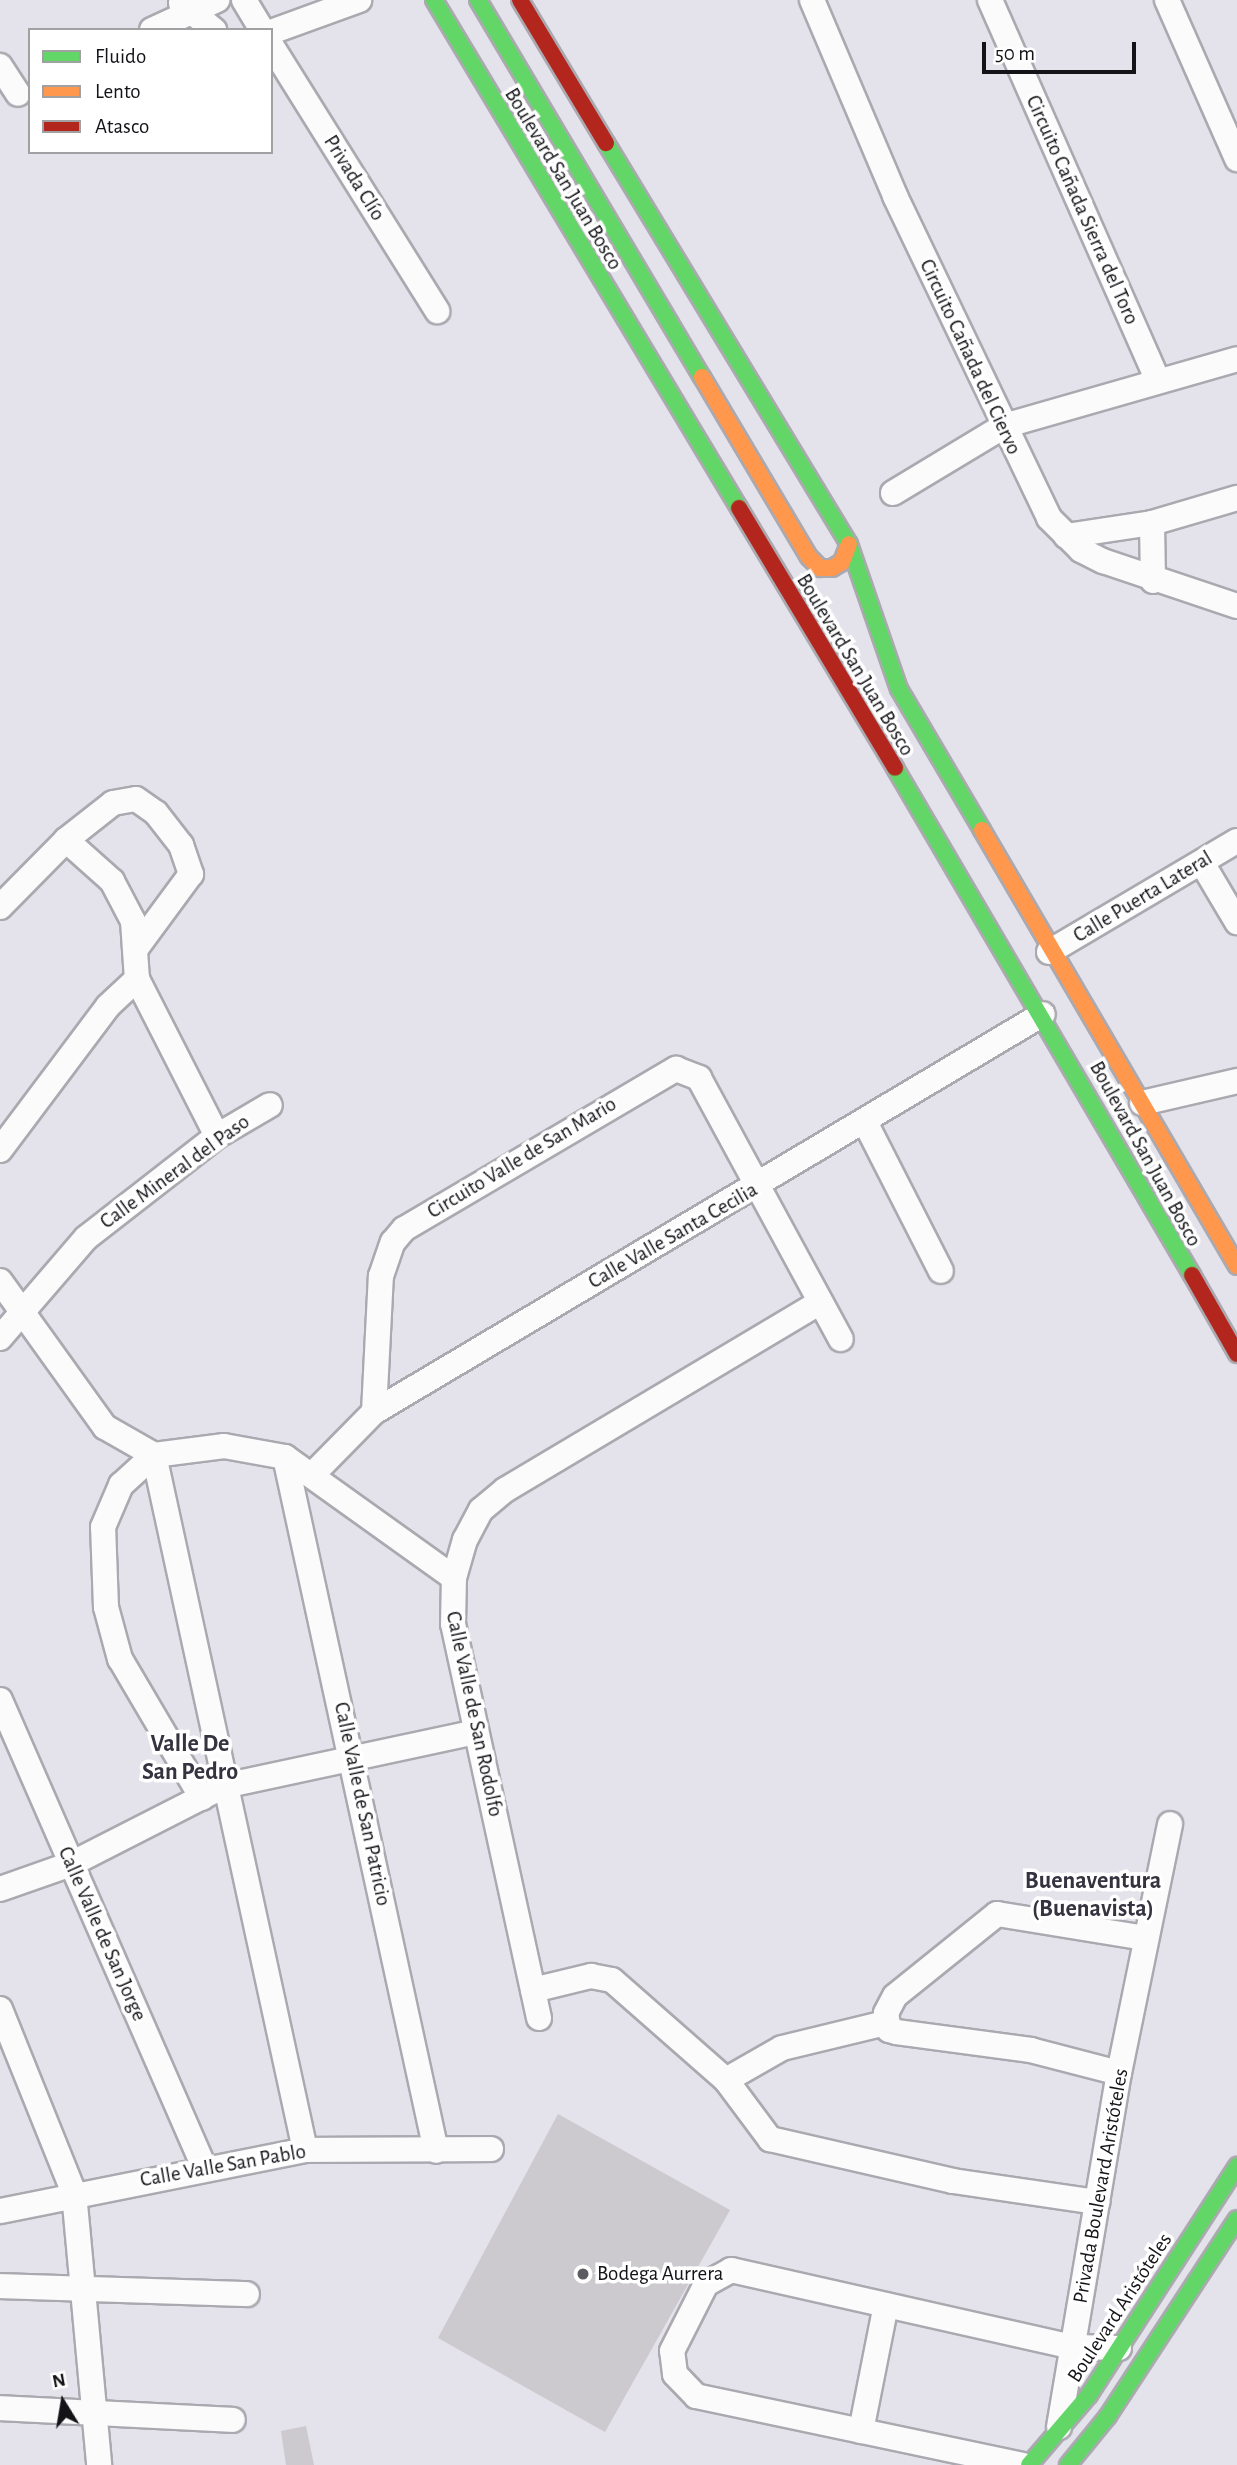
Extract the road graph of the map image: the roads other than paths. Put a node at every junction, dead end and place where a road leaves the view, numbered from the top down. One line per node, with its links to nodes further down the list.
1 (217, 0): 10 (street)
2 (244, 0): 13 (street)
3 (359, 0): 14 (street)
4 (434, 0): 38 (main road, Boulevard San Juan Bosco)
5 (478, 0): 27 (main road)
6 (520, 0): 27 (main road, Boulevard San Juan Bosco)
7 (812, 0): 22 (street, Circuito Cañada del Ciervo)
8 (990, 0): 21 (street, Circuito Cañada Sierra del Toro)
9 (1167, 0): 18 (street)
10 (183, 6): 11 (street); 12 (street)
11 (155, 28)
12 (211, 28)
13 (261, 28)
14 (273, 31)
15 (273, 48): 19 (street, Privada Clío)
16 (0, 66): 17 (street)
17 (16, 94)
18 (1237, 159)
19 (437, 311)
20 (1237, 359): 21 (street)
21 (1158, 381): 22 (street)
22 (1004, 426): 23 (street); 26 (street, Circuito Cañada del Ciervo)
23 (893, 493)
24 (1237, 498): 25 (street)
25 (1152, 523): 26 (street); 28 (street)
26 (1066, 536): 28 (street, Circuito Cañada del Ciervo)
27 (849, 544): 36 (main road, Boulevard San Juan Bosco)
28 (1153, 581): 29 (street, Circuito Cañada del Ciervo)
29 (1237, 606)
30 (66, 840): 33 (street); 35 (street); 35 (street)
31 (1237, 841): 32 (street, Calle Puerta Lateral)
32 (1202, 863): 34 (street); 36 (street, Calle Puerta Lateral)
33 (0, 907)
34 (1237, 922)
35 (138, 946): 37 (street)
36 (1049, 952): 40 (main road, Boulevard San Juan Bosco)
37 (137, 979): 43 (street); 44 (street)
38 (1043, 1014): 42 (street, Calle Valle Santa Cecilia); 49 (main road, Boulevard San Juan Bosco)
39 (1237, 1081): 40 (street)
40 (1142, 1103): 45 (main road, Boulevard San Juan Bosco)
41 (270, 1105): 43 (street, Calle Mineral del Paso)
42 (865, 1122): 46 (street, Calle Valle Santa Cecilia); 50 (street)
43 (217, 1136): 54 (street, Calle Mineral del Paso)
44 (0, 1150)
45 (1185, 1177): 48 (main road, Boulevard San Juan Bosco); 52 (main road)
46 (755, 1188): 53 (street, Circuito Valle de San Mario); 58 (street, Calle Valle Santa Cecilia); 58 (street, Circuito Valle de San Mario)
47 (1206, 1256): 49 (main road)
48 (1237, 1266)
49 (1185, 1270): 57 (main road, Boulevard San Juan Bosco)
50 (941, 1271)
51 (0, 1281): 54 (street)
52 (1231, 1283)
53 (820, 1303): 56 (street, Circuito Valle de San Mario); 62 (street)
54 (21, 1311): 55 (street, Calle Mineral del Paso); 59 (street)
55 (0, 1338)
56 (841, 1339)
57 (1237, 1354)
58 (374, 1412): 61 (street, Calle Valle Santa Cecilia)
59 (154, 1455): 60 (street); 66 (street); 67 (street)
60 (285, 1457): 61 (street); 65 (street, Calle Valle de San Patricio)
61 (314, 1473): 62 (street)
62 (454, 1578): 64 (street, Calle Valle de San Rodolfo)
63 (0, 1700): 69 (street, Calle Valle de San Jorge)
64 (475, 1732): 65 (street); 72 (street, Calle Valle de San Rodolfo)
65 (352, 1758): 66 (street); 80 (street, Calle Valle de San Patricio)
66 (225, 1786): 67 (street); 79 (street)
67 (202, 1798): 69 (street)
68 (1170, 1824): 71 (street, Privada Boulevard Aristóteles)
69 (71, 1864): 70 (street); 81 (street, Calle Valle de San Jorge)
70 (0, 1889)
71 (1146, 1938): 75 (street); 76 (street, Privada Boulevard Aristóteles)
72 (533, 1990): 74 (street, Calle Valle de San Rodolfo); 77 (street)
73 (0, 2009): 83 (street)
74 (539, 2018)
75 (885, 2023): 76 (street); 77 (street)
76 (1119, 2073): 84 (street, Privada Boulevard Aristóteles)
77 (726, 2080): 84 (street)
78 (491, 2148): 80 (street, Calle Valle San Pablo)
79 (305, 2150): 80 (street, Calle Valle San Pablo); 81 (street, Calle Valle San Pablo)
80 (436, 2151)
81 (204, 2166): 83 (street, Calle Valle San Pablo)
82 (1237, 2166): 92 (main road, Boulevard Aristóteles)
83 (74, 2193): 85 (street, Calle Valle San Pablo); 88 (street)
84 (1097, 2202): 91 (street, Privada Boulevard Aristóteles)
85 (0, 2211)
86 (1237, 2219): 101 (main road)
87 (0, 2286): 88 (street)
88 (82, 2293): 89 (street); 94 (street)
89 (247, 2294)
90 (886, 2305): 91 (street); 96 (street); 96 (street)
91 (1074, 2347): 92 (street); 97 (street, Privada Boulevard Aristóteles)
92 (1119, 2348): 97 (main road, Boulevard Aristóteles)
93 (0, 2408): 94 (street)
94 (96, 2413): 95 (street); 98 (street)
95 (233, 2420)
96 (861, 2431): 99 (street)
97 (1058, 2435): 100 (main road, Boulevard Aristóteles)
98 (99, 2465)
99 (1023, 2465)
100 (1029, 2465)
101 (1068, 2465)

